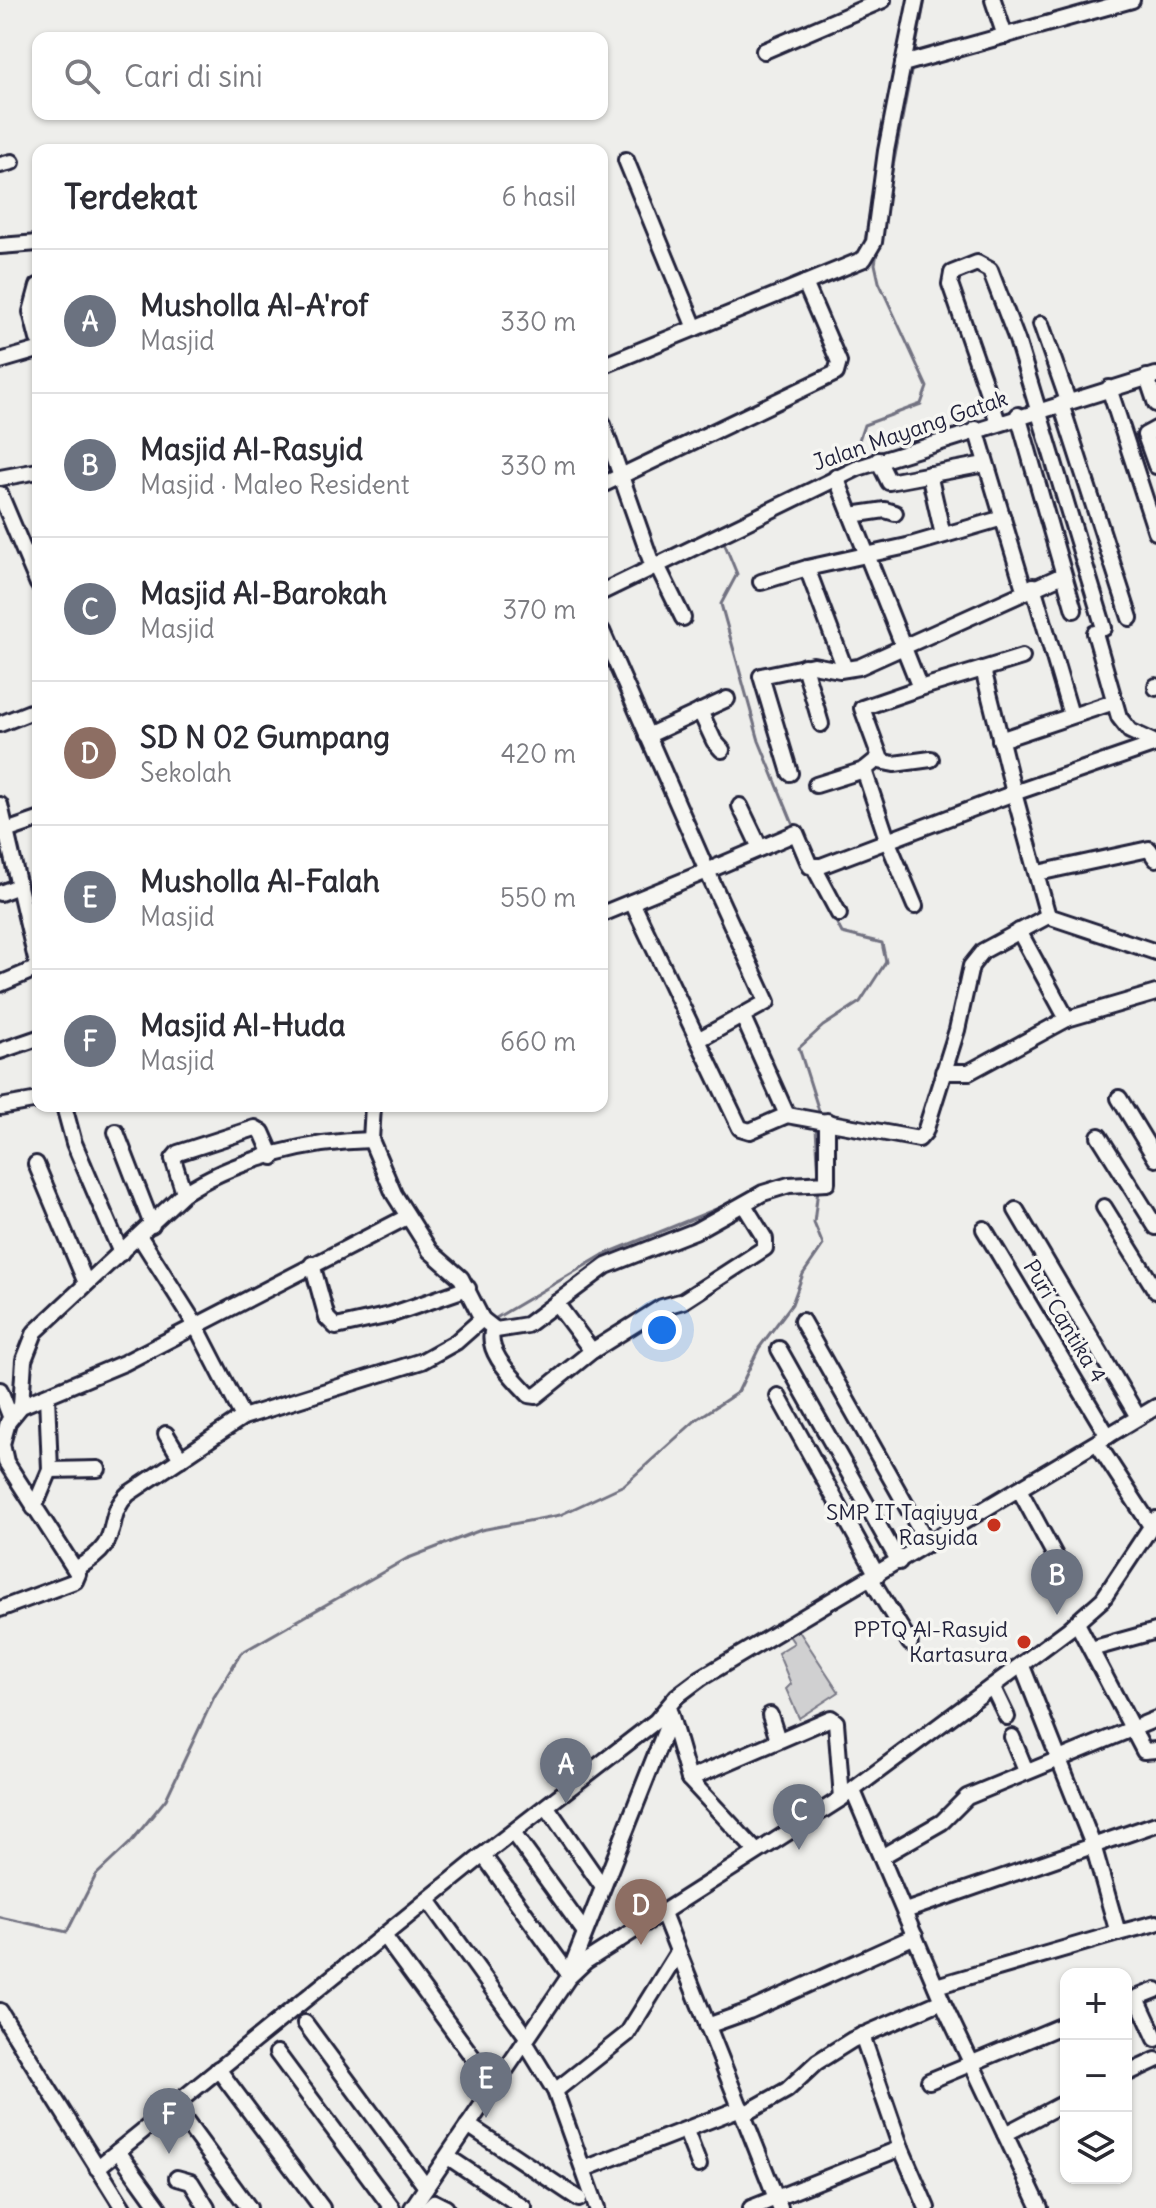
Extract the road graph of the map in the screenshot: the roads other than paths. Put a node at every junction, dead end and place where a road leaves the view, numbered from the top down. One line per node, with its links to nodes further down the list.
1 (883, 0): 6 (street)
2 (916, 0): 7 (street)
3 (993, 0): 5 (street)
4 (1132, 0): 5 (street)
5 (1005, 36): 7 (street)
6 (764, 51)
7 (909, 62): 11 (street)
8 (626, 160): 13 (street)
9 (32, 243): 10 (street)
10 (0, 246)
11 (805, 283): 13 (street); 32 (street)
12 (1041, 324): 19 (street)
13 (695, 328): 16 (street)
14 (32, 352): 15 (street)
15 (0, 361)
16 (608, 364)
17 (1152, 376): 18 (street, Jalan Mayang Gatak); 20 (street)
18 (1109, 388): 19 (street, Jalan Mayang Gatak); 40 (street)
19 (1064, 402): 21 (street, Jalan Mayang Gatak); 52 (street)
20 (1156, 404)
21 (1037, 410): 22 (street, Jalan Mayang Gatak); 23 (street); 61 (street)
22 (1018, 415): 23 (street, Jalan Mayang Gatak); 46 (street)
23 (998, 422): 24 (street, Jalan Mayang Gatak)
24 (976, 429): 27 (street, Jalan Mayang Gatak); 28 (street)
25 (1156, 429): 29 (street)
26 (608, 438): 32 (street)
27 (878, 460): 31 (street); 33 (street, Jalan Mayang Gatak)
28 (985, 464): 31 (street); 39 (street)
29 (1156, 466)
30 (32, 472): 34 (street)
31 (929, 474): 41 (street)
32 (622, 475): 35 (street); 43 (street)
33 (836, 477): 38 (street); 43 (street, Jalan Mayang Gatak)
34 (0, 478)
35 (608, 482)
36 (0, 494): 45 (street)
37 (895, 513): 38 (street)
38 (851, 515): 42 (street)
39 (1003, 518): 41 (street); 48 (street)
40 (1156, 532)
41 (943, 535): 42 (street)
42 (866, 553): 44 (street); 53 (street)
43 (655, 566): 49 (street, Jalan Mayang Gatak); 51 (street)
44 (807, 568): 47 (street); 57 (street)
45 (32, 570)
46 (1063, 575): 48 (street); 50 (street)
47 (761, 582)
48 (1029, 588): 53 (street); 64 (street)
49 (608, 589)
50 (1074, 610)
51 (683, 618)
52 (1130, 618)
53 (903, 646): 57 (street); 59 (street)
54 (608, 653): 67 (street)
55 (1022, 657): 58 (street)
56 (804, 666): 57 (street); 66 (street); 74 (street)
57 (845, 669)
58 (983, 669): 59 (street); 68 (street)
59 (920, 688): 72 (street)
60 (727, 699): 63 (street)
61 (1114, 702): 64 (street); 69 (street)
62 (32, 711): 65 (street)
63 (700, 711): 67 (street); 70 (street)
64 (1071, 715): 68 (street)
65 (0, 724)
66 (821, 724)
67 (647, 736): 85 (street)
68 (1000, 740): 76 (street)
69 (1156, 743): 76 (street)
70 (722, 750)
71 (931, 759): 72 (street)
72 (879, 761): 73 (street)
73 (864, 770): 75 (street); 81 (street)
74 (790, 773)
75 (816, 785)
76 (1014, 793): 81 (street); 86 (street)
77 (0, 805): 80 (street)
78 (740, 806): 82 (street)
79 (32, 822): 80 (street)
80 (6, 831): 87 (street)
81 (888, 842): 84 (street); 90 (street)
82 (760, 848): 84 (street); 85 (street)
83 (1156, 859): 86 (street)
84 (814, 867): 92 (street)
85 (707, 871): 89 (street); 100 (street)
86 (1040, 881): 93 (street)
87 (19, 886): 88 (street); 95 (street)
88 (0, 893)
89 (632, 902): 91 (street); 103 (street)
90 (915, 906)
91 (608, 912)
92 (839, 914)
93 (1048, 916): 94 (street); 96 (street)
94 (1019, 931): 101 (street); 105 (street)
95 (32, 942)
96 (1156, 952)
97 (32, 971): 98 (street)
98 (0, 984)
99 (1156, 993): 101 (street)
100 (743, 1017): 103 (street); 111 (street)
101 (1067, 1019): 105 (street)
102 (32, 1040): 104 (street)
103 (698, 1040): 111 (street)
104 (0, 1051)
105 (943, 1072): 112 (street)
106 (1119, 1098): 117 (street)
107 (32, 1101): 108 (street)
108 (0, 1107)
109 (66, 1112): 128 (street)
110 (373, 1112): 115 (street)
111 (787, 1115): 112 (street)
112 (827, 1121): 120 (street)
113 (116, 1132): 124 (street)
114 (1099, 1136): 125 (street)
115 (371, 1140): 116 (street); 123 (street)
116 (273, 1157): 119 (street); 119 (street)
117 (1156, 1159)
118 (36, 1164): 130 (street)
119 (184, 1193): 124 (street)
120 (744, 1205): 133 (street); 138 (street)
121 (1104, 1207): 132 (street)
122 (1016, 1210): 145 (street)
123 (407, 1217): 129 (street); 131 (street)
124 (152, 1225): 127 (street)
125 (1156, 1227)
126 (984, 1229): 147 (street, Puri Cantika 4)
127 (140, 1237): 128 (street); 135 (street)
128 (121, 1253): 130 (street)
129 (312, 1264): 131 (street); 135 (street)
130 (86, 1283): 143 (street)
131 (468, 1288): 136 (street)
132 (1156, 1291)
133 (556, 1303): 136 (street); 138 (street)
134 (802, 1321): 154 (street)
135 (195, 1324): 140 (street); 144 (street)
136 (487, 1324): 138 (street); 144 (street)
137 (779, 1349): 155 (street)
138 (592, 1351)
139 (0, 1390): 143 (street)
140 (47, 1396): 143 (street); 150 (street)
141 (778, 1396): 158 (street)
142 (1156, 1407): 145 (street)
143 (16, 1411): 152 (street)
144 (243, 1417): 148 (street)
145 (1138, 1417): 147 (street)
146 (166, 1434): 148 (street)
147 (1103, 1439): 151 (street); 153 (street, Puri Cantika 4)
148 (181, 1459): 156 (street)
149 (98, 1469): 150 (street)
150 (50, 1470): 152 (street)
151 (1019, 1489): 154 (street); 157 (street)
152 (34, 1508): 156 (street)
153 (1153, 1523): 160 (street)
154 (928, 1544): 155 (street)
155 (899, 1562): 158 (street)
156 (76, 1571): 159 (street)
157 (1066, 1576)
158 (874, 1577): 162 (street); 166 (street)
159 (0, 1609)
160 (1079, 1626): 163 (street); 164 (street)
161 (1156, 1631): 163 (street)
162 (910, 1643)
163 (1091, 1649): 170 (street)
164 (1023, 1670): 165 (street); 174 (street)
165 (993, 1688): 168 (street); 177 (street)
166 (669, 1711): 176 (street); 178 (street); 185 (street)
167 (770, 1715): 172 (street)
168 (1007, 1717)
169 (1156, 1719): 170 (street)
170 (1130, 1728): 173 (street); 174 (street)
171 (1012, 1737): 175 (street)
172 (778, 1740): 176 (street); 177 (street)
173 (1156, 1750)
174 (1059, 1758): 175 (street); 181 (street)
175 (1026, 1771): 184 (street)
176 (689, 1779): 182 (street)
177 (848, 1795): 182 (street); 184 (street)
178 (547, 1807): 180 (street); 185 (street)
179 (1156, 1824): 181 (street)
180 (513, 1833): 183 (street); 190 (street)
181 (1093, 1845): 187 (street); 191 (street)
182 (756, 1851): 188 (street)
183 (483, 1855): 186 (street); 195 (street)
184 (881, 1857): 187 (street)
185 (602, 1886): 190 (street)
186 (428, 1900): 192 (street); 206 (street)
187 (905, 1911): 193 (street)
188 (663, 1913): 194 (street); 195 (street)
189 (1156, 1923): 191 (street)
190 (584, 1931): 195 (street)
191 (1118, 1933): 196 (street)
192 (384, 1936): 210 (street); 213 (street)
193 (915, 1936): 196 (street); 202 (street)
194 (678, 1952): 202 (street); 214 (street)
195 (568, 1976): 206 (street)
196 (936, 1986): 199 (street)
197 (1156, 1990): 198 (street)
198 (1132, 2000): 205 (street)
199 (942, 2001): 204 (street); 209 (street)
200 (0, 2011): 225 (street)
201 (305, 2023): 229 (street)
202 (707, 2026): 217 (street)
203 (1060, 2026): 209 (street)
204 (862, 2035): 217 (street); 221 (street)
205 (1156, 2039)
206 (526, 2040): 213 (street); 214 (street)
207 (277, 2053): 237 (street)
208 (1156, 2060): 211 (street)
209 (971, 2062): 212 (street); 220 (street)
210 (218, 2069): 216 (street); 236 (street)
211 (1132, 2071)
212 (929, 2081)
213 (496, 2089): 218 (street)
214 (555, 2091): 226 (street)
215 (1060, 2105): 220 (street)
216 (175, 2107): 222 (street); 235 (street)
217 (742, 2111): 219 (street); 231 (street)
218 (468, 2125): 223 (street); 230 (street)
219 (686, 2131): 224 (street); 226 (street)
220 (1005, 2134): 245 (street)
221 (901, 2148): 231 (street); 244 (street)
222 (118, 2151): 225 (street); 233 (street)
223 (448, 2157): 229 (street); 241 (street)
224 (699, 2165)
225 (97, 2168): 232 (street)
226 (584, 2169): 228 (street)
227 (177, 2178): 234 (street)
228 (589, 2186): 230 (street); 242 (street)
229 (426, 2187): 238 (street)
230 (576, 2203)
231 (778, 2203): 243 (street)
232 (123, 2208)
233 (159, 2208)
234 (207, 2208)
235 (249, 2208)
236 (322, 2208)
237 (392, 2208)
238 (412, 2208)
239 (428, 2208): 240 (street)
240 (446, 2208)
241 (524, 2208)
242 (597, 2208)
243 (751, 2208)
244 (927, 2208)
245 (1040, 2208)

